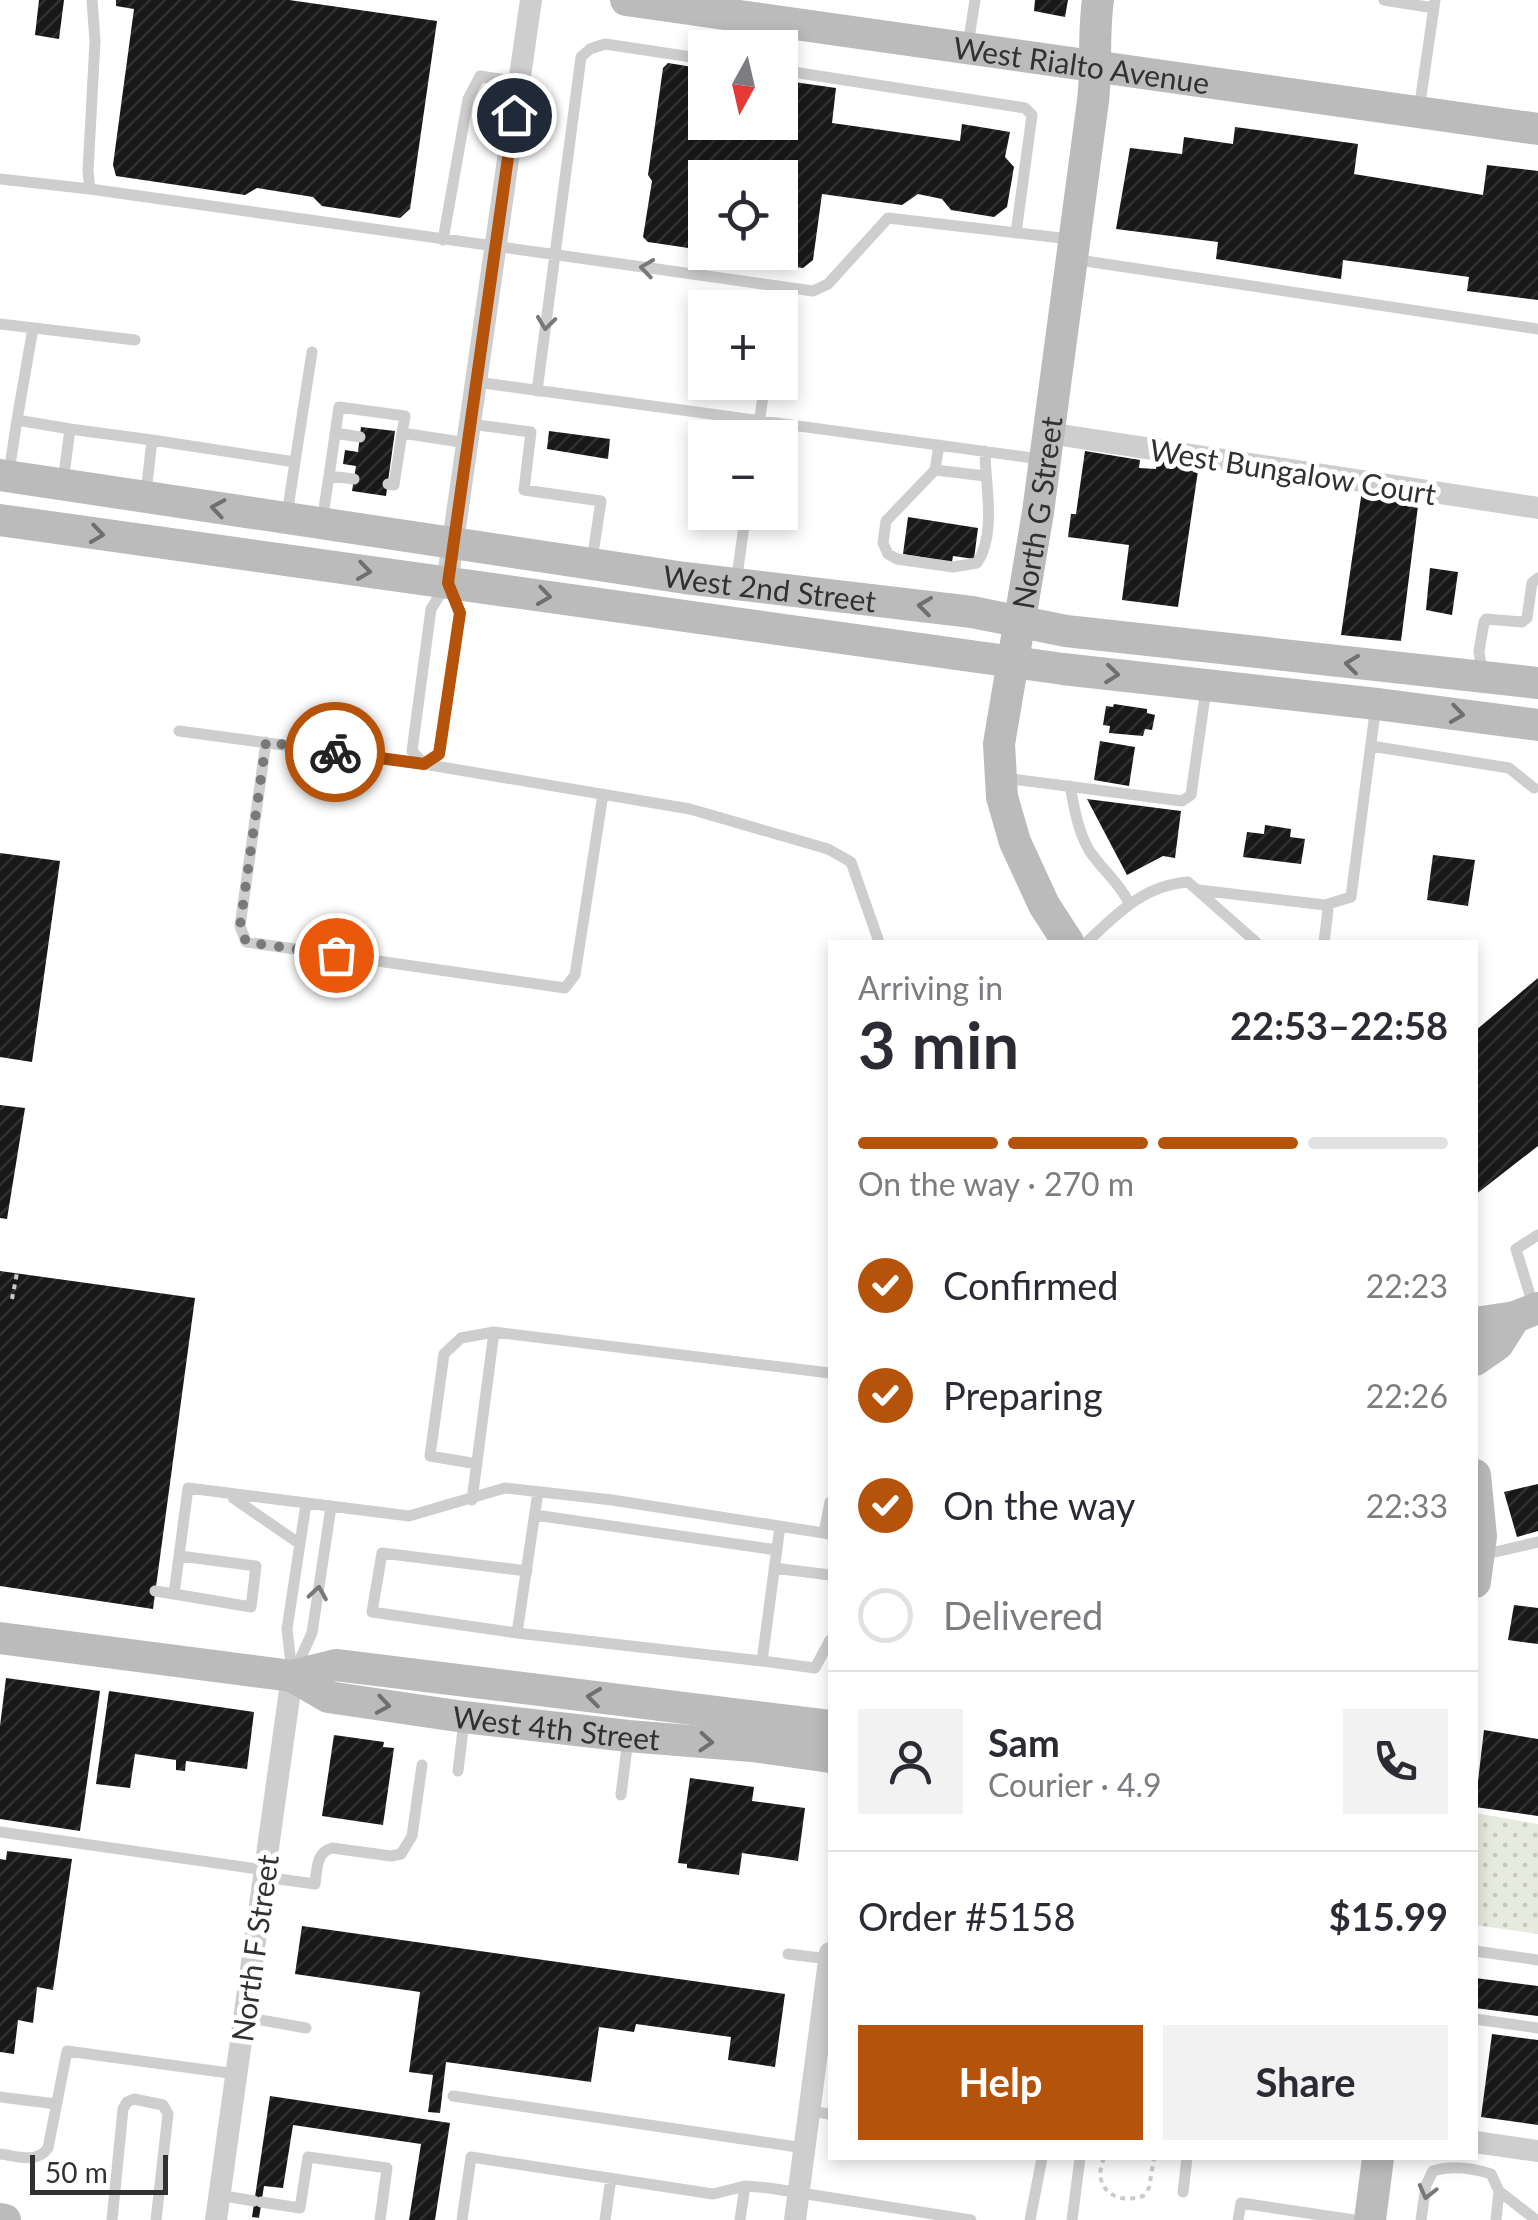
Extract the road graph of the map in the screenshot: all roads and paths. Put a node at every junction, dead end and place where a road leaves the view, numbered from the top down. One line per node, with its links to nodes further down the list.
1 (92, 0): 18 (lane)
2 (531, 0): 14 (street)
3 (626, 0): 8 (main road, West Rialto Avenue)
4 (975, 0): 10 (lane)
5 (1098, 0): 12 (main road)
6 (1119, 0): 12 (main road)
7 (1384, 0): 9 (lane)
8 (673, 3): 10 (main road, West Rialto Avenue)
9 (1434, 4): 15 (lane)
10 (968, 48): 12 (main road, West Rialto Avenue)
11 (688, 56): 23 (lane)
12 (1097, 67): 15 (main road, West Rialto Avenue); 22 (main road, North G Street)
13 (798, 73): 19 (lane)
14 (519, 82): 20 (lane); 21 (street)
15 (1418, 114): 16 (main road, West Rialto Avenue)
16 (1538, 130)
17 (0, 179): 18 (lane)
18 (90, 188): 20 (lane)
19 (1016, 232): 22 (lane); 24 (lane)
20 (443, 240): 21 (lane)
21 (495, 248): 23 (lane); 31 (street)
22 (1073, 249): 28 (lane); 43 (main road, North G Street)
23 (555, 256): 24 (lane, one-way to 23); 32 (lane, one-way to 32)
24 (778, 286): 25 (lane)
25 (777, 290)
26 (0, 324): 27 (lane)
27 (33, 328): 29 (lane); 33 (lane)
28 (1538, 329)
29 (135, 340)
30 (312, 352): 45 (lane)
31 (476, 382): 32 (lane); 38 (street)
32 (537, 391): 34 (lane)
33 (17, 420): 36 (lane); 47 (lane)
34 (752, 420)
35 (798, 426): 42 (lane)
36 (70, 429): 41 (lane); 51 (lane)
37 (336, 433): 39 (lane); 40 (lane); 48 (lane)
38 (469, 433): 40 (lane); 59 (street); 60 (lane)
39 (360, 437)
40 (399, 439): 52 (lane)
41 (152, 440): 45 (lane); 53 (lane)
42 (939, 445): 44 (lane); 46 (lane)
43 (1046, 446): 44 (lane); 54 (street, West Bungalow Court); 64 (main road, North G Street)
44 (985, 452): 49 (lane)
45 (295, 462): 55 (lane)
46 (935, 470): 49 (lane); 49 (lane)
47 (4, 476): 51 (main road, West 2nd Street)
48 (329, 476): 50 (lane); 57 (lane)
49 (985, 476)
50 (354, 480)
51 (63, 484): 53 (main road, West 2nd Street)
52 (388, 484)
53 (145, 497): 55 (main road, West 2nd Street, one-way to 53)
54 (1538, 508)
55 (286, 519): 57 (main road, West 2nd Street)
56 (0, 520): 62 (main road, West 2nd Street, one-way to 62)
57 (322, 524): 59 (main road, West 2nd Street)
58 (744, 530): 63 (lane)
59 (452, 544): 60 (main road, West 2nd Street); 62 (street)
60 (592, 564): 63 (main road, West 2nd Street)
61 (1538, 578): 66 (lane)
62 (448, 583): 65 (main road, West 2nd Street, one-way to 65); 74 (lane); 74 (lane)
63 (736, 584): 64 (main road, West 2nd Street, one-way to 63)
64 (1021, 623): 65 (main road, North G Street); 66 (main road, West 2nd Street, one-way to 64)
65 (1015, 660): 68 (main road, West 2nd Street, one-way to 68); 75 (main road, North G Street)
66 (1484, 679): 67 (main road, West 2nd Street); 69 (main road)
67 (1538, 683)
68 (1206, 685): 69 (main road, West 2nd Street); 76 (lane)
69 (1377, 704): 70 (main road, West 2nd Street, one-way to 70); 73 (lane)
70 (1538, 726)
71 (179, 731): 72 (lane)
72 (266, 742): 74 (lane); 78 (lane)
73 (1371, 746): 77 (lane); 81 (lane)
74 (424, 764): 78 (lane)
75 (1001, 777): 76 (lane); 83 (main road, North G Street)
76 (1070, 786): 80 (lane)
77 (1534, 788)
78 (603, 794): 82 (lane)
79 (1196, 890): 80 (lane); 81 (lane); 85 (lane)
80 (1128, 903): 84 (lane)
81 (1325, 906): 86 (lane)
82 (878, 940)
83 (1067, 940)
84 (1089, 940)
85 (1254, 940)
86 (1324, 940)
87 (1538, 1236): 90 (lane)
88 (17, 1273): 89 (path)
89 (12, 1299)
90 (1529, 1312): 91 (main road); 93 (main road)
91 (1478, 1322)
92 (494, 1332): 94 (lane); 95 (lane); 95 (lane)
93 (1478, 1358)
94 (828, 1373)
95 (477, 1464): 98 (lane)
96 (538, 1492): 98 (lane); 100 (lane); 103 (lane)
97 (228, 1495): 99 (lane); 108 (lane); 110 (lane)
98 (472, 1500): 102 (lane)
99 (306, 1504): 102 (lane); 108 (lane)
100 (633, 1504): 104 (lane); 105 (lane)
101 (1478, 1506): 111 (main road)
102 (331, 1507): 122 (lane, one-way to 102)
103 (535, 1514): 105 (lane); 114 (lane)
104 (780, 1526): 106 (lane); 109 (lane)
105 (630, 1528): 109 (lane)
106 (827, 1534)
107 (1538, 1542): 113 (lane)
108 (300, 1544): 122 (lane)
109 (777, 1550): 112 (lane)
110 (180, 1556): 117 (lane); 117 (lane)
111 (1478, 1562)
112 (774, 1568): 115 (lane); 121 (lane)
113 (1478, 1570)
114 (527, 1571): 118 (lane); 118 (lane)
115 (828, 1575)
116 (155, 1591): 117 (lane)
117 (174, 1594)
118 (517, 1633): 121 (lane)
119 (0, 1638): 122 (main road, West 4th Street)
120 (828, 1644): 121 (lane)
121 (762, 1661)
122 (292, 1676): 123 (main road, West 4th Street, one-way to 123); 124 (main road, West 4th Street, one-way to 122); 131 (street, North F Street)
123 (464, 1717): 125 (main road, West 4th Street); 128 (lane)
124 (828, 1726)
125 (628, 1736): 126 (main road, West 4th Street, one-way to 126); 129 (lane)
126 (828, 1758)
127 (422, 1764): 131 (lane)
128 (458, 1772)
129 (621, 1794)
130 (0, 1832): 131 (lane)
131 (265, 1874): 137 (street, North F Street)
132 (1478, 1951): 135 (lane)
133 (788, 1954): 134 (lane)
134 (828, 1956)
135 (1538, 1960)
136 (828, 1987): 145 (street)
137 (244, 2017): 139 (lane); 141 (street, North F Street)
138 (1478, 2019): 140 (lane)
139 (306, 2028)
140 (1538, 2028)
141 (236, 2074): 144 (lane); 161 (street, North F Street)
142 (453, 2096): 147 (lane)
143 (0, 2097): 144 (lane)
144 (56, 2104): 149 (lane)
145 (820, 2113): 147 (street)
146 (1478, 2142): 148 (street)
147 (804, 2148): 159 (street)
148 (1538, 2151)
149 (0, 2154)
150 (1042, 2160): 174 (lane)
151 (1080, 2160): 175 (lane)
152 (1103, 2160): 153 (path)
153 (1154, 2160)
154 (1187, 2160): 160 (lane)
155 (1378, 2160): 178 (main road)
156 (611, 2178): 157 (lane); 168 (lane); 169 (lane)
157 (745, 2186): 159 (lane); 170 (lane)
158 (1499, 2190): 179 (lane, one-way to 179); 180 (lane); 181 (lane)
159 (799, 2192): 162 (lane); 171 (street)
160 (1183, 2192)
161 (219, 2195): 166 (street, North F Street); 167 (lane)
162 (870, 2206): 172 (lane); 173 (lane)
163 (1317, 2217): 176 (lane); 177 (lane)
164 (112, 2220): 165 (lane)
165 (156, 2220)
166 (216, 2220)
167 (380, 2220)
168 (462, 2220)
169 (605, 2220)
170 (740, 2220)
171 (795, 2220)
172 (868, 2220)
173 (971, 2220)
174 (1030, 2220)
175 (1072, 2220)
176 (1238, 2220)
177 (1354, 2220)
178 (1370, 2220)
179 (1421, 2220)
180 (1496, 2220)
181 (1536, 2220)

